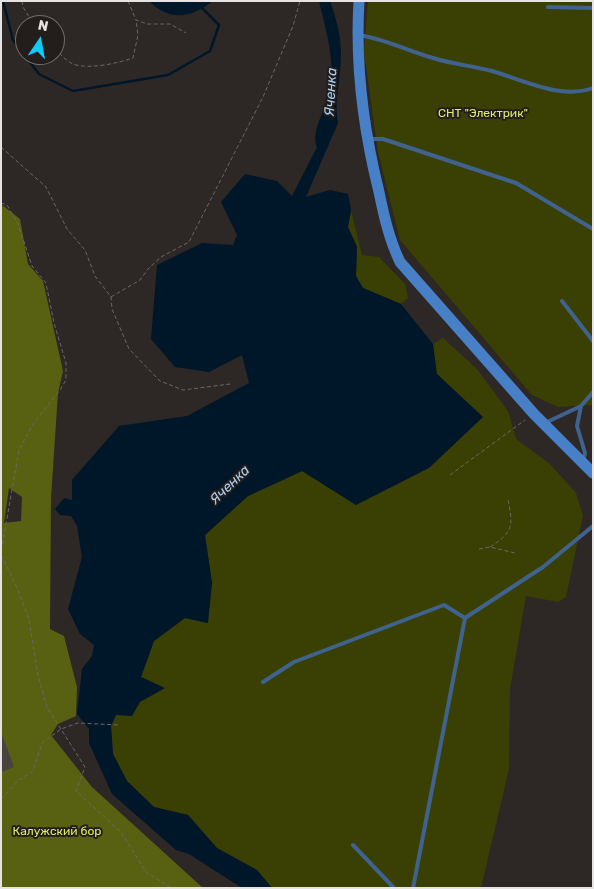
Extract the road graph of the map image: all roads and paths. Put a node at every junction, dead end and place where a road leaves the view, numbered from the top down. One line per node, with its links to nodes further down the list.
1 (22, 1): 7 (path)
2 (128, 1): 8 (path)
3 (300, 1): 17 (path)
4 (360, 1): 10 (street)
5 (548, 7): 6 (lane)
6 (593, 8)
7 (28, 15)
8 (136, 20): 9 (path); 11 (path)
9 (186, 33)
10 (357, 35): 12 (lane); 13 (street)
11 (65, 56)
12 (593, 88)
13 (366, 139): 16 (lane); 23 (street)
14 (1, 147): 17 (path)
15 (1, 203): 32 (path)
16 (593, 229)
17 (111, 297): 20 (path)
18 (562, 301): 19 (lane)
19 (593, 341)
20 (230, 384)
21 (593, 392): 22 (lane)
22 (580, 406): 24 (lane); 25 (lane)
23 (534, 414): 24 (street); 27 (path)
24 (544, 424): 25 (street)
25 (582, 463): 26 (street)
26 (593, 473)
27 (450, 475)
28 (508, 499): 30 (path)
29 (593, 526): 35 (lane)
30 (490, 547): 31 (path); 33 (path)
31 (480, 549)
32 (1, 552)
33 (515, 552)
34 (1, 555): 38 (path)
35 (465, 618): 36 (lane); 43 (lane)
36 (263, 682)
37 (119, 725): 38 (path)
38 (61, 728): 39 (path); 41 (path)
39 (1, 799)
40 (353, 845): 42 (lane)
41 (171, 888)
42 (394, 888)
43 (414, 888)

